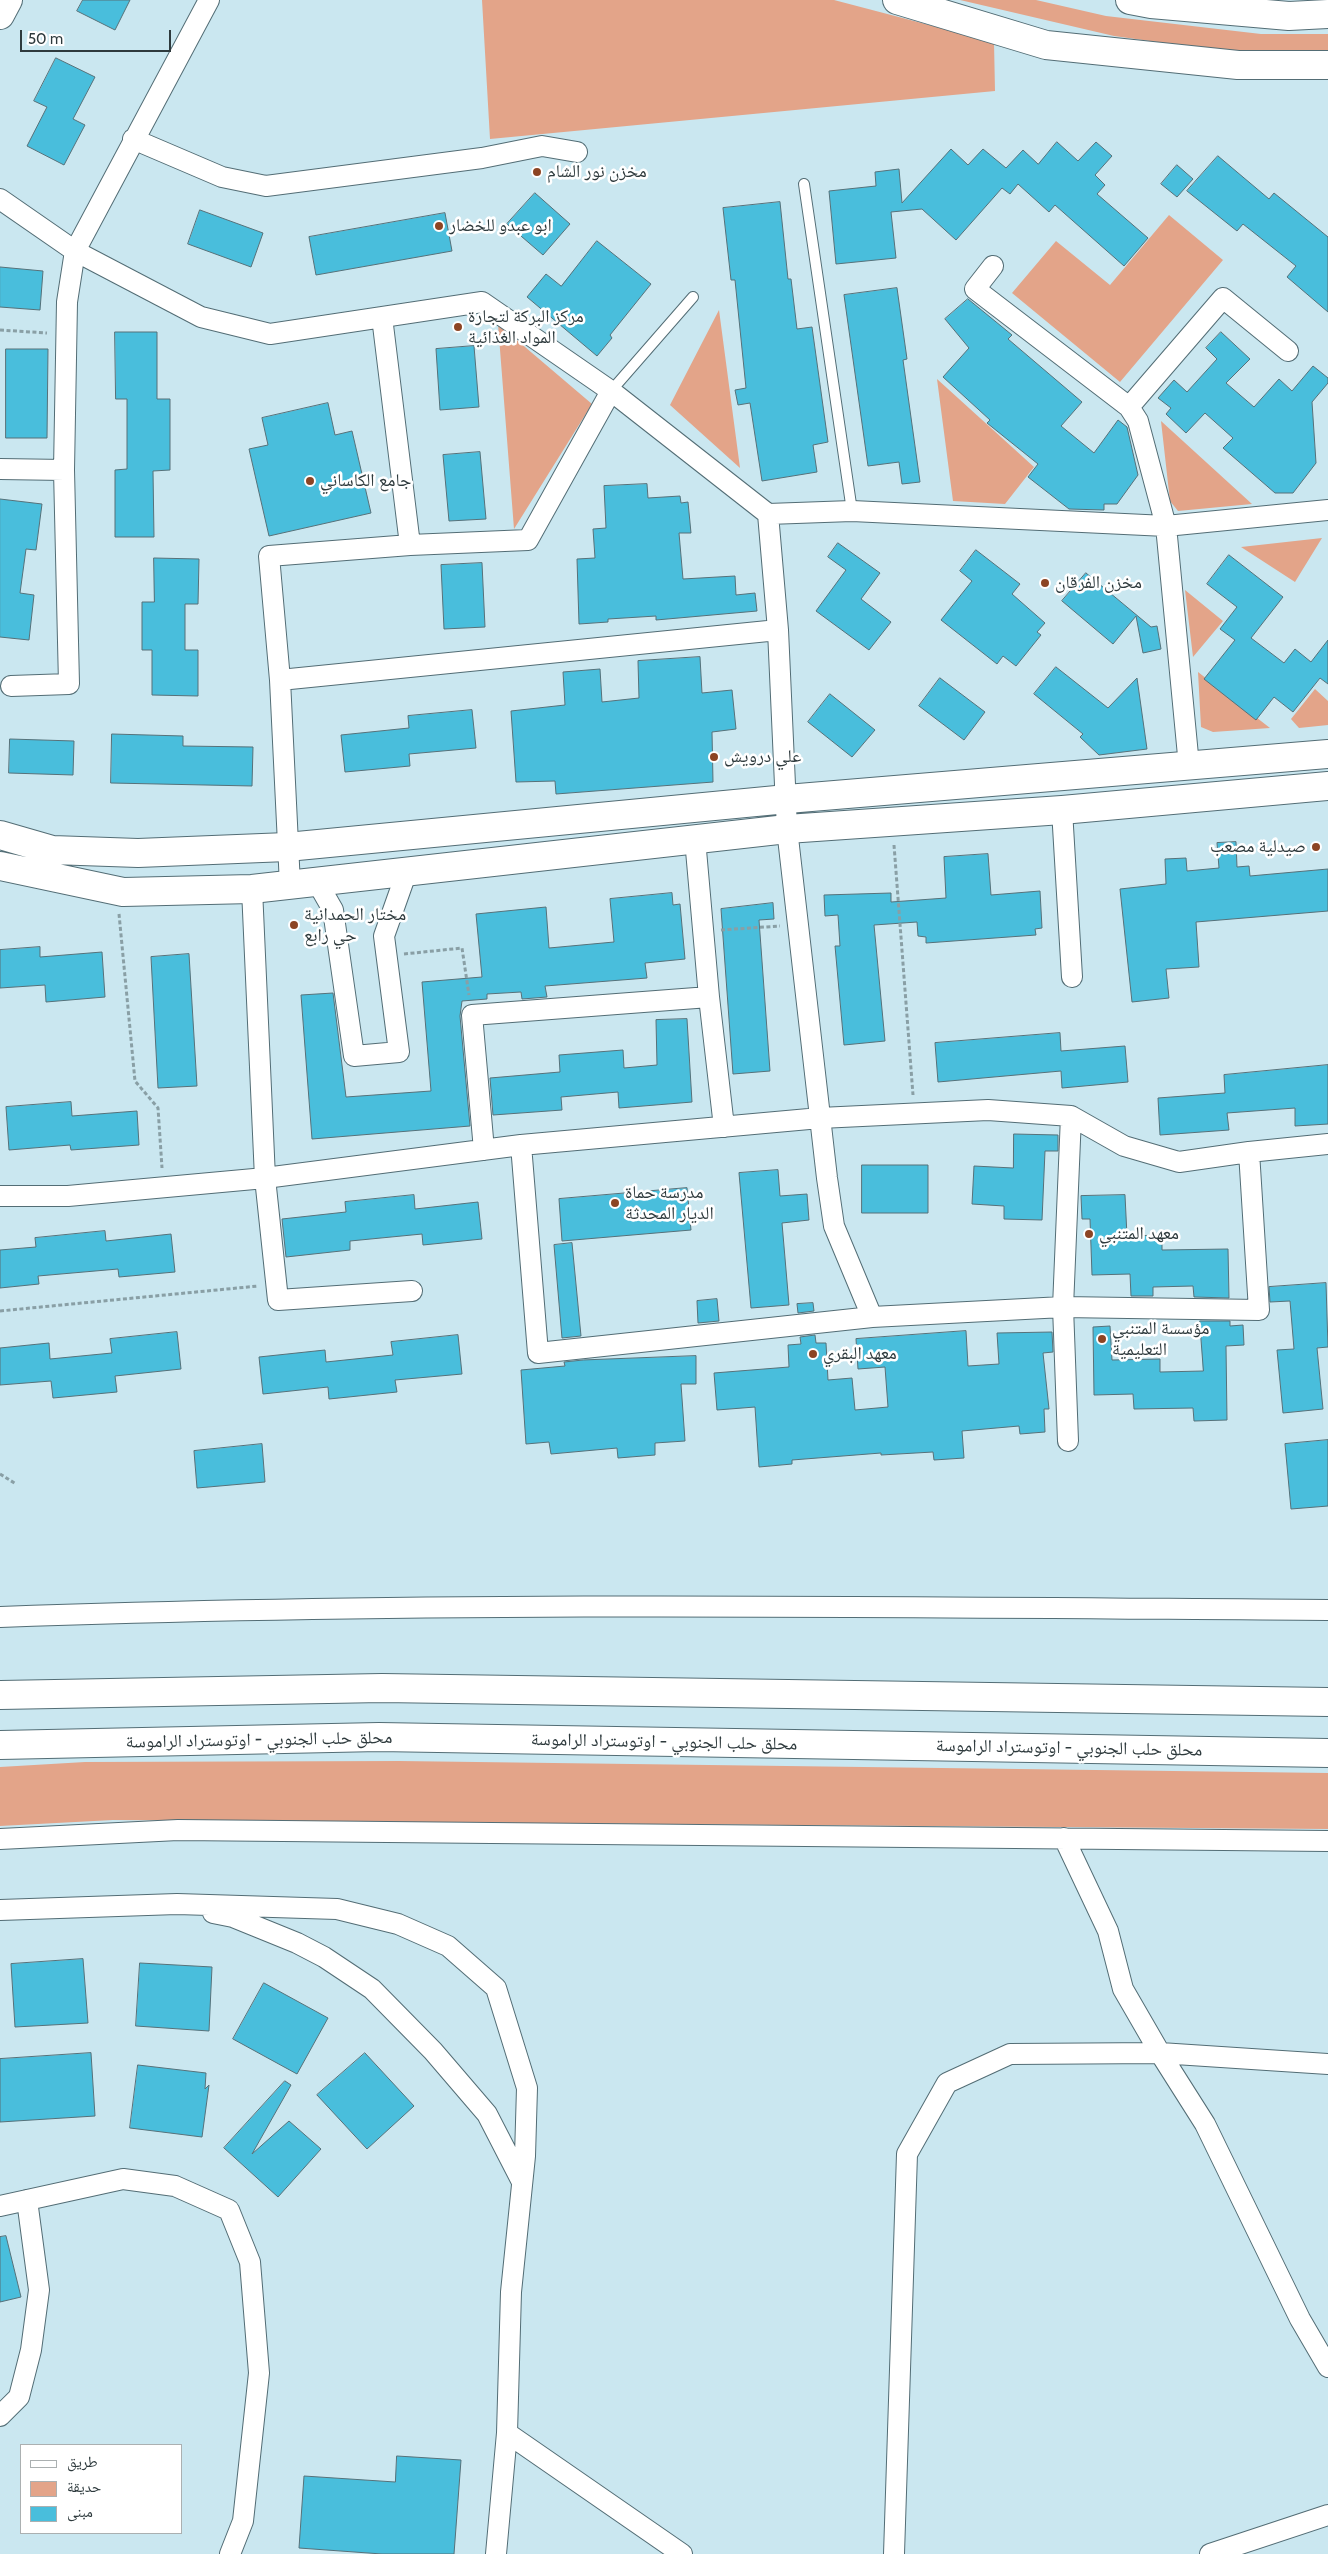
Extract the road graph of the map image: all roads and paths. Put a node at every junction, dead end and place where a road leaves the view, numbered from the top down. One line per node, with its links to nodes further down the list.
1 (8, 0): 6 (main road)
2 (209, 0): 8 (street)
3 (897, 0): 7 (main road)
4 (1130, 0): 5 (main road)
5 (1328, 14)
6 (0, 15)
7 (1328, 65)
8 (134, 139): 9 (street); 12 (street)
9 (577, 152)
10 (804, 184): 24 (lane)
11 (0, 198): 12 (street)
12 (75, 251): 15 (street); 17 (street)
13 (993, 266): 20 (street)
14 (693, 297): 19 (lane)
15 (382, 317): 19 (street); 27 (street)
16 (0, 330): 17 (path)
17 (66, 334): 22 (street)
18 (1288, 351): 20 (street)
19 (611, 391): 25 (street); 27 (street)
20 (1129, 407): 26 (street)
21 (0, 469): 22 (street)
22 (64, 470): 30 (street)
23 (1328, 510): 26 (street)
24 (852, 511): 25 (street); 26 (street)
25 (768, 514): 28 (street)
26 (1166, 526): 32 (street)
27 (410, 545): 29 (street)
28 (778, 630): 29 (street); 34 (street)
29 (280, 680): 40 (street)
30 (10, 686)
31 (1328, 754): 32 (main road)
32 (1189, 766): 34 (main road)
33 (1328, 786): 35 (main road)
34 (787, 798): 37 (street); 40 (main road)
35 (1062, 810): 36 (main road); 50 (street)
36 (893, 822): 37 (main road); 53 (path)
37 (786, 829): 39 (main road); 47 (street)
38 (0, 835): 40 (main road)
39 (695, 839): 42 (main road); 48 (street)
40 (287, 847): 44 (street)
41 (0, 866): 46 (main road)
42 (408, 871): 43 (main road); 49 (street)
43 (317, 882): 44 (main road); 49 (street)
44 (290, 885): 45 (main road)
45 (252, 889): 46 (main road); 61 (street)
46 (117, 891): 62 (path)
47 (798, 924): 48 (path); 55 (street)
48 (703, 932): 51 (street)
49 (386, 956): 52 (path)
50 (1072, 977)
51 (709, 997): 52 (street); 56 (street)
52 (472, 1015): 59 (street)
53 (915, 1113): 54 (street); 55 (street)
54 (1071, 1116): 60 (street); 66 (street)
55 (820, 1118): 56 (street); 68 (street)
56 (724, 1127): 58 (street)
57 (1328, 1144): 60 (street)
58 (521, 1145): 59 (street); 68 (street)
59 (484, 1150): 61 (street)
60 (1249, 1152): 66 (street)
61 (265, 1178): 62 (street); 64 (street)
62 (163, 1187): 63 (street)
63 (0, 1196)
64 (277, 1284): 65 (street); 67 (path)
65 (412, 1291)
66 (1063, 1307): 68 (street); 69 (street)
67 (0, 1311)
68 (872, 1317)
69 (1068, 1441)
70 (0, 1474): 71 (path)
71 (16, 1484)
72 (1328, 1610): 73 (street)
73 (0, 1616)
74 (0, 1695): 75 (main road)
75 (1328, 1702)
76 (0, 1744): 77 (main road, محلق حلب الجنوبي - اوتوستراد الراموسة)
77 (1328, 1753)
78 (1064, 1838): 79 (street); 80 (street); 83 (street)
79 (0, 1839)
80 (1328, 1842)
81 (177, 1904): 82 (street); 85 (street); 85 (street)
82 (0, 1910)
83 (1160, 2053): 84 (street); 88 (street); 95 (street)
84 (1328, 2064)
85 (522, 2182): 90 (street)
86 (28, 2200): 87 (street); 89 (street); 92 (street)
87 (0, 2206)
88 (1328, 2367)
89 (0, 2416)
90 (507, 2433): 93 (street); 94 (street)
91 (1328, 2515): 96 (street)
92 (230, 2554)
93 (496, 2554)
94 (682, 2554)
95 (894, 2554)
96 (1210, 2554)

